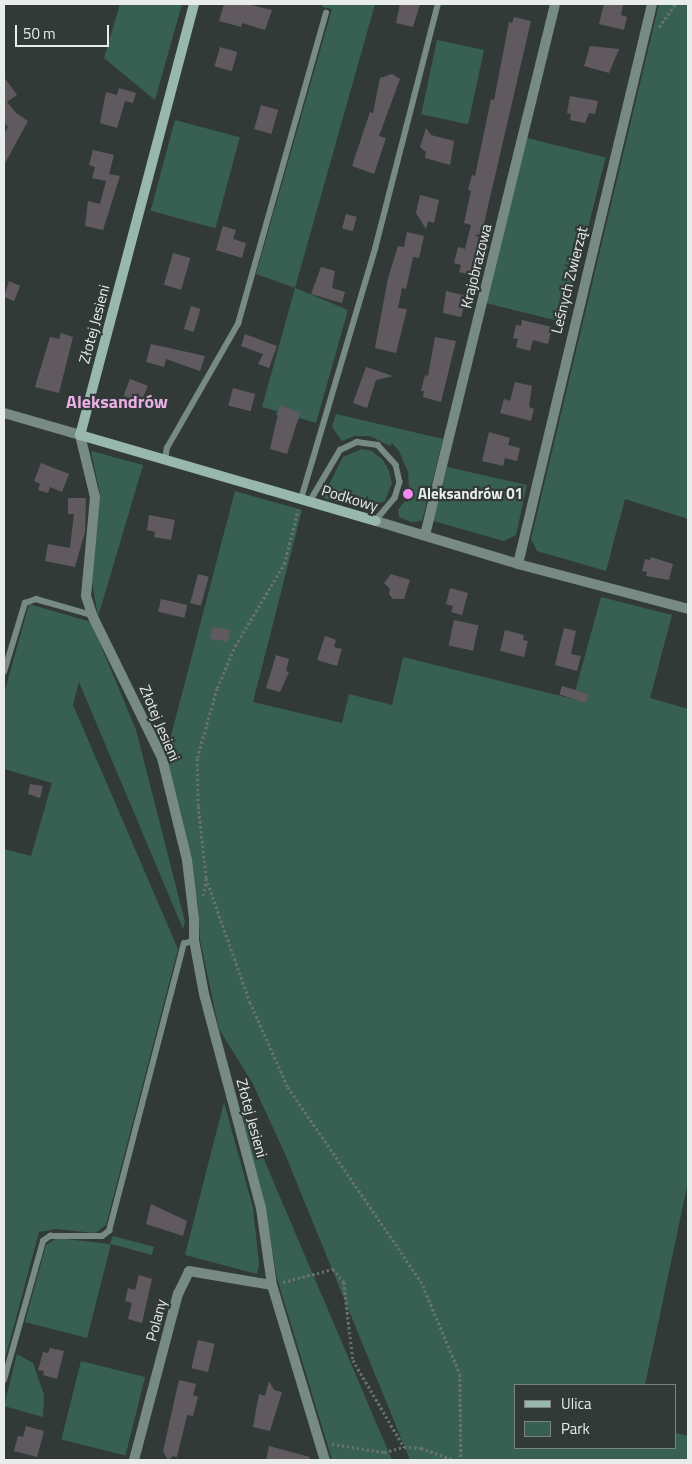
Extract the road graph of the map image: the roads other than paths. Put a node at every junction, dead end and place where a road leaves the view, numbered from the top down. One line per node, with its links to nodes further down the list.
1 (194, 4): 7 (street, Złotej Jesieni)
2 (438, 4): 9 (lane)
3 (556, 4): 11 (street, Krajobrazowa)
4 (652, 4): 12 (street, Leśnych Zwierząt)
5 (326, 12): 8 (lane)
6 (4, 413): 7 (street, Podkowy)
7 (80, 435): 8 (street, Podkowy); 14 (street, Złotej Jesieni)
8 (165, 460): 9 (street, Podkowy)
9 (306, 500): 10 (street, Podkowy); 10 (lane)
10 (376, 521): 11 (street, Podkowy)
11 (425, 536): 12 (street, Podkowy)
12 (518, 564): 13 (street, Podkowy)
13 (688, 609)
14 (92, 614): 15 (lane); 16 (street, Złotej Jesieni)
15 (4, 672)
16 (194, 940): 17 (street, Złotej Jesieni); 18 (lane)
17 (272, 1285): 19 (street, Polany); 20 (street, Złotej Jesieni)
18 (4, 1380)
19 (134, 1460)
20 (325, 1460)

